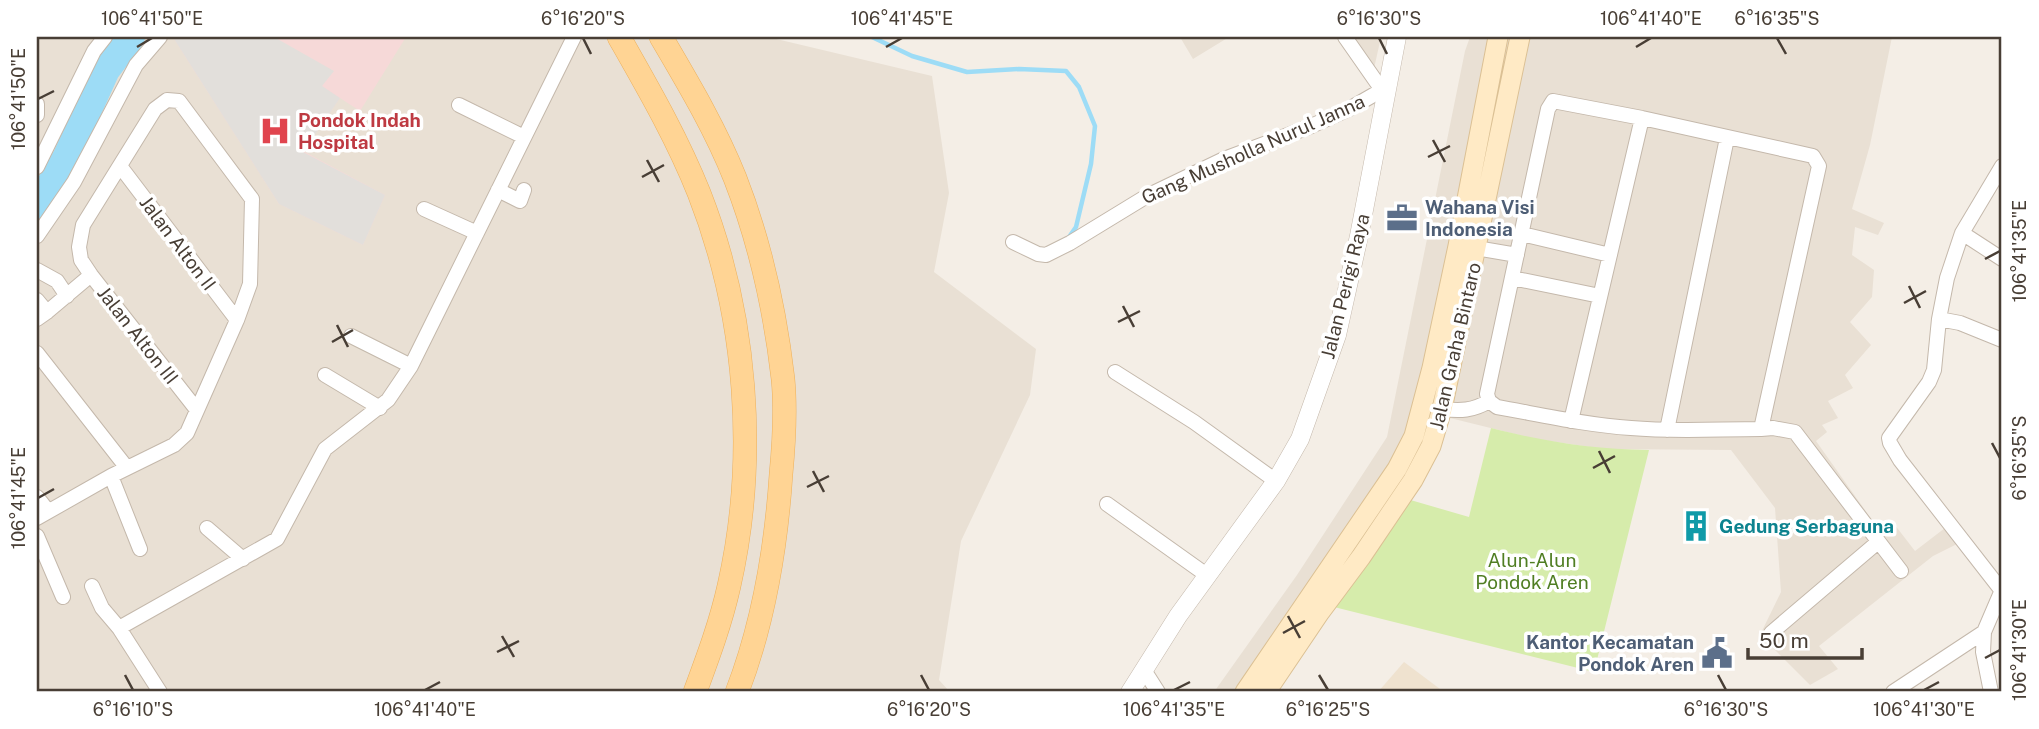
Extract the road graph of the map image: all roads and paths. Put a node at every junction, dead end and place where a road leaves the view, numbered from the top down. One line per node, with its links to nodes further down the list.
1 (105, 37): 19 (street)
2 (160, 37): 27 (street)
3 (574, 37): 15 (street)
4 (619, 37): 29 (main road)
5 (661, 37): 25 (main road)
6 (1345, 37): 10 (street)
7 (1397, 37): 10 (street, Jalan Perigi Raya)
8 (1498, 37): 30 (main road, Jalan Graha Bintaro)
9 (1520, 37): 30 (main road, Jalan Graha Bintaro)
10 (1384, 90): 28 (street, Gang Musholla Nurul Janna); 58 (street, Jalan Perigi Raya)
11 (37, 104): 13 (street)
12 (459, 105): 15 (street)
13 (37, 115)
14 (1642, 118): 16 (street); 26 (street); 32 (street)
15 (524, 137): 20 (street)
16 (1727, 138): 54 (street); 55 (street)
17 (120, 166): 35 (street, Jalan Alton III); 42 (street, Jalan Alton II); 42 (street)
18 (2002, 166): 24 (street)
19 (37, 167)
20 (498, 190): 21 (street); 23 (street)
21 (524, 190)
22 (424, 209): 23 (street)
23 (477, 233): 46 (street)
24 (1962, 233): 33 (street); 41 (street)
25 (754, 234): 29 (main road); 79 (main road)
26 (1522, 234): 31 (street); 32 (street)
27 (37, 236)
28 (1013, 242)
29 (716, 244): 78 (main road)
30 (1467, 247): 31 (street); 51 (main road, Jalan Graha Bintaro); 72 (main road, Jalan Graha Bintaro)
31 (1517, 255): 36 (street)
32 (1610, 255): 38 (street)
33 (2002, 260)
34 (37, 270): 37 (street)
35 (91, 275): 37 (street); 52 (street, Jalan Alton III)
36 (1512, 278): 38 (street); 49 (street)
37 (67, 296): 40 (street)
38 (1600, 296): 53 (street)
39 (37, 300): 40 (street)
40 (42, 316)
41 (1939, 319): 44 (street); 70 (street)
42 (237, 320): 52 (street)
43 (351, 336): 46 (street)
44 (2002, 340)
45 (37, 353): 56 (street)
46 (411, 366): 50 (street)
47 (1115, 372): 58 (street)
48 (325, 375): 50 (street)
49 (1489, 401): 51 (street); 53 (street)
50 (380, 408): 66 (street)
51 (1442, 409): 72 (main road, Jalan Graha Bintaro)
52 (197, 410): 56 (street)
53 (1571, 421): 55 (street)
54 (1761, 429): 55 (street); 64 (street)
55 (1667, 430)
56 (127, 468): 57 (street)
57 (111, 476): 61 (street); 65 (street)
58 (1276, 481): 68 (street, Jalan Perigi Raya)
59 (37, 497): 61 (street)
60 (1107, 504): 68 (street)
61 (42, 515)
62 (207, 528): 66 (street)
63 (37, 536): 71 (street)
64 (1878, 542): 67 (street); 75 (street)
65 (140, 549)
66 (243, 559): 73 (street)
67 (1901, 571)
68 (1208, 576): 76 (street, Jalan Perigi Raya)
69 (92, 586): 73 (street)
70 (2002, 590): 74 (street)
71 (63, 597)
72 (1314, 606): 82 (main road, Jalan Graha Bintaro); 83 (main road, Jalan Graha Bintaro)
73 (120, 628): 77 (street)
74 (1984, 632): 84 (street); 85 (street)
75 (1771, 633)
76 (1144, 670): 80 (street, Jalan Perigi Raya); 81 (street)
77 (160, 692)
78 (695, 692)
79 (737, 692)
80 (1130, 692)
81 (1158, 692)
82 (1245, 692)
83 (1266, 692)
84 (1893, 692)
85 (1991, 692)

